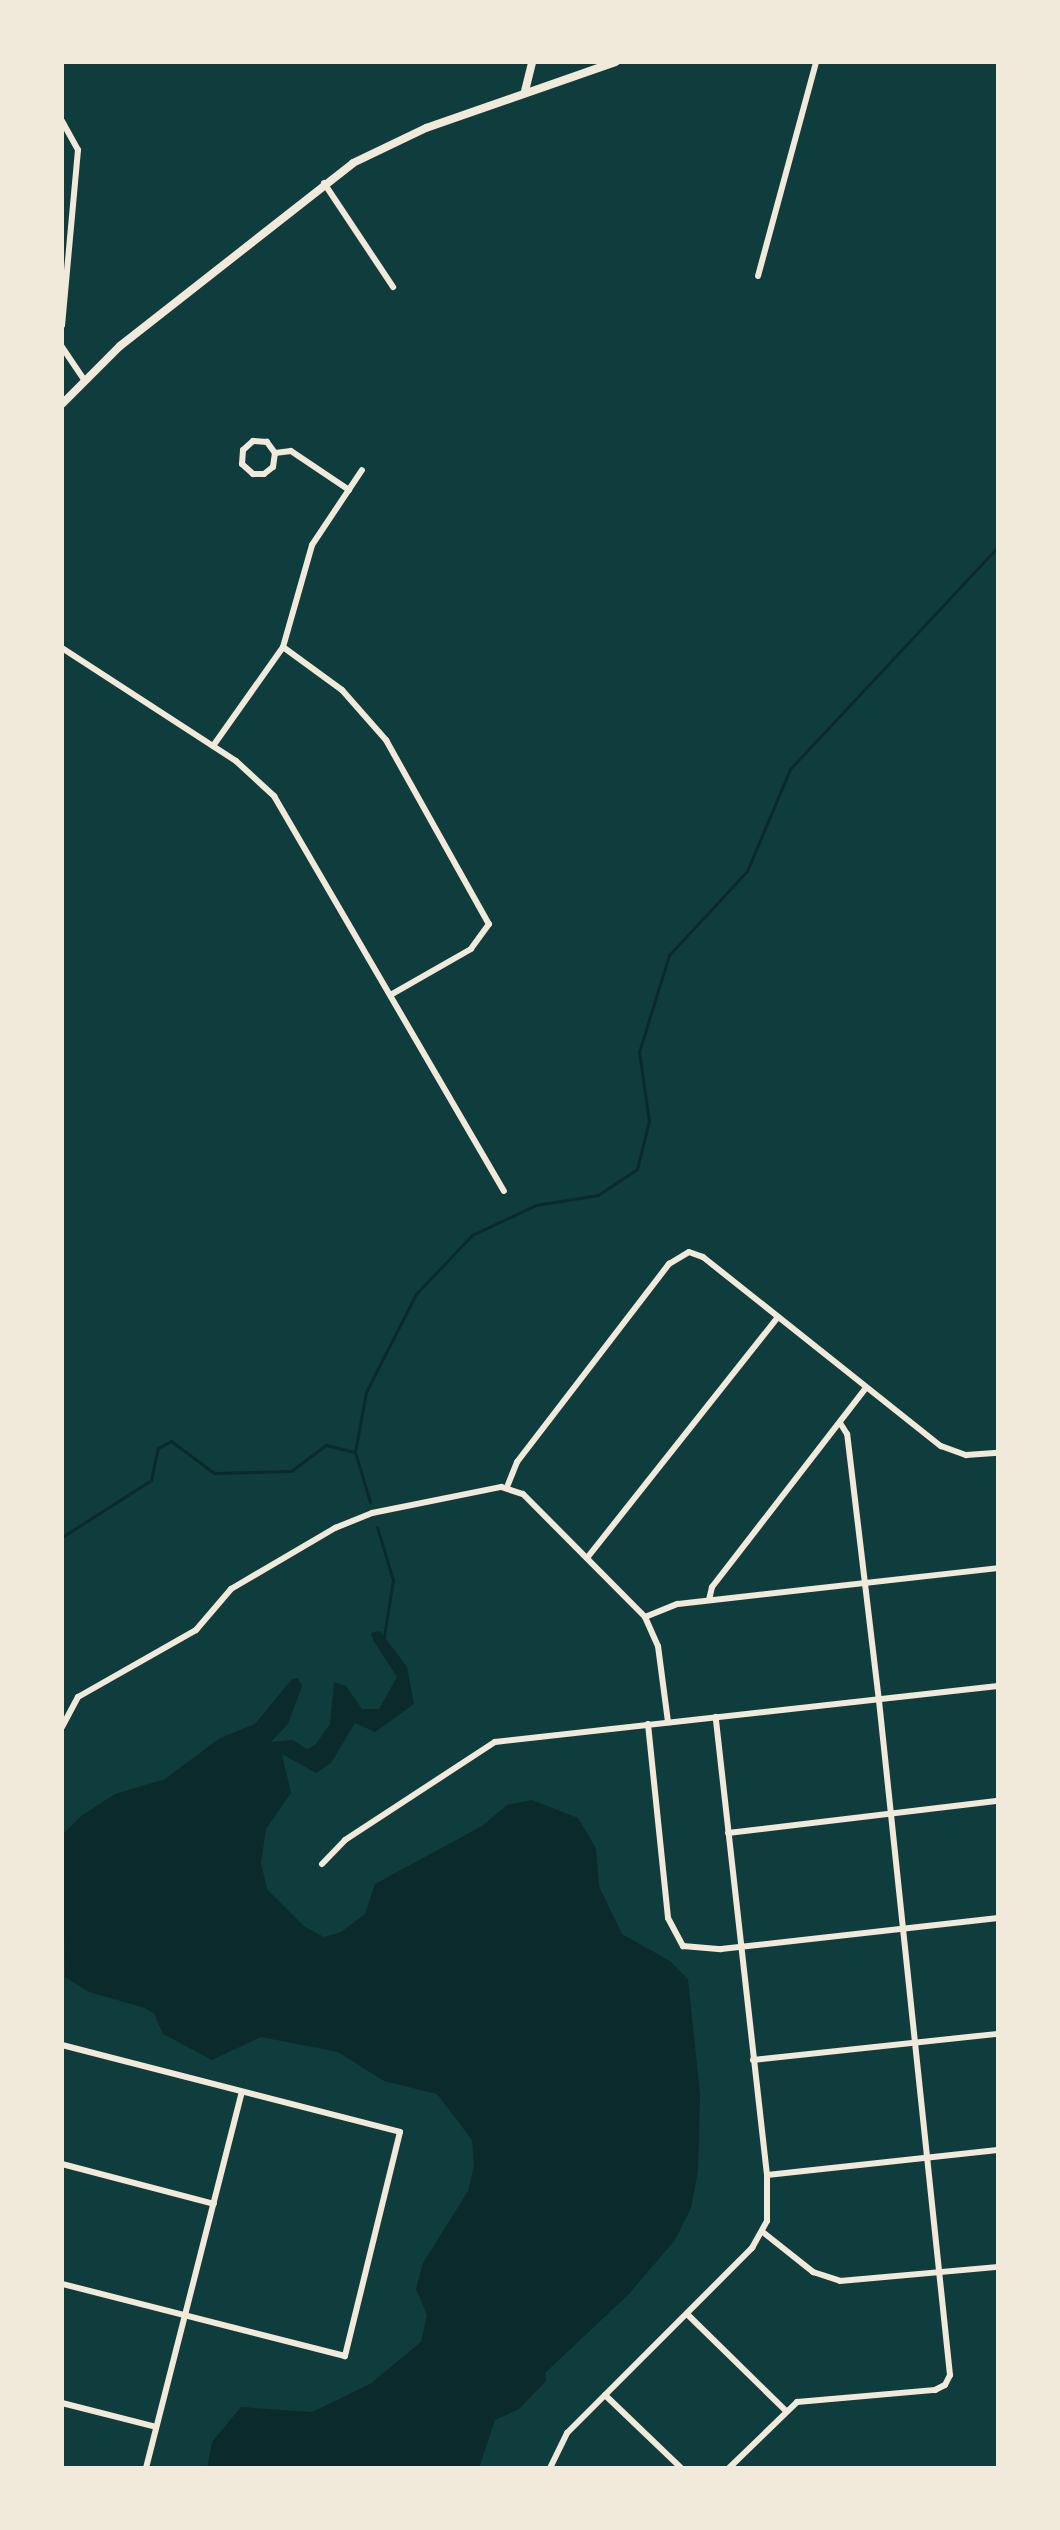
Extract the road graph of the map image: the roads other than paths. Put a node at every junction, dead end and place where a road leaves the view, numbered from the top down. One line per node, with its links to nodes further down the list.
1 (532, 62): 4 (main road)
2 (616, 62): 4 (main road)
3 (816, 62): 7 (street)
4 (525, 91): 6 (main road)
5 (62, 121): 9 (street)
6 (324, 183): 8 (street); 11 (main road)
7 (758, 276)
8 (393, 287)
9 (62, 325)
10 (62, 347): 11 (street)
11 (84, 380): 12 (main road)
12 (62, 404)
13 (275, 453): 13 (street); 15 (street)
14 (362, 470): 15 (street)
15 (349, 490): 16 (street)
16 (283, 647): 18 (street); 19 (street)
17 (62, 648): 18 (street)
18 (213, 746): 19 (street)
19 (392, 994): 20 (street)
20 (504, 1191)
21 (777, 1318): 22 (street); 25 (street); 26 (street)
22 (866, 1388): 23 (street); 24 (street)
23 (840, 1423): 28 (street); 29 (street)
24 (998, 1453)
25 (507, 1487): 26 (street); 34 (street)
26 (587, 1558): 30 (street)
27 (998, 1568): 28 (street)
28 (864, 1582): 29 (street); 33 (street)
29 (709, 1600): 30 (street)
30 (645, 1617): 36 (street)
31 (998, 1686): 33 (street)
32 (62, 1699): 34 (street)
33 (879, 1701): 35 (street); 40 (street)
34 (70, 1705): 38 (street)
35 (716, 1717): 36 (street); 41 (street)
36 (668, 1722): 37 (street)
37 (648, 1724): 42 (street); 45 (street)
38 (62, 1727)
39 (998, 1801): 40 (street)
40 (892, 1814): 41 (street); 44 (street)
41 (728, 1833): 45 (street)
42 (322, 1864)
43 (998, 1918): 44 (street)
44 (903, 1930): 45 (street); 47 (street)
45 (741, 1947): 49 (street)
46 (998, 2034): 47 (street)
47 (916, 2042): 49 (street); 52 (street)
48 (62, 2045): 50 (street)
49 (753, 2060): 54 (street)
50 (242, 2092): 55 (street); 61 (street)
51 (998, 2150): 52 (street)
52 (927, 2159): 54 (street); 58 (street)
53 (62, 2164): 55 (street)
54 (767, 2175): 56 (street)
55 (214, 2204): 61 (street)
56 (764, 2233): 58 (street); 60 (street)
57 (998, 2267): 58 (street)
58 (939, 2275): 64 (street)
59 (62, 2284): 61 (street)
60 (687, 2314): 62 (street); 64 (street)
61 (185, 2317): 65 (street)
62 (605, 2395): 67 (street); 68 (street)
63 (62, 2403): 65 (street)
64 (785, 2410): 69 (street)
65 (156, 2427): 66 (street)
66 (146, 2468)
67 (550, 2468)
68 (681, 2468)
69 (729, 2468)

